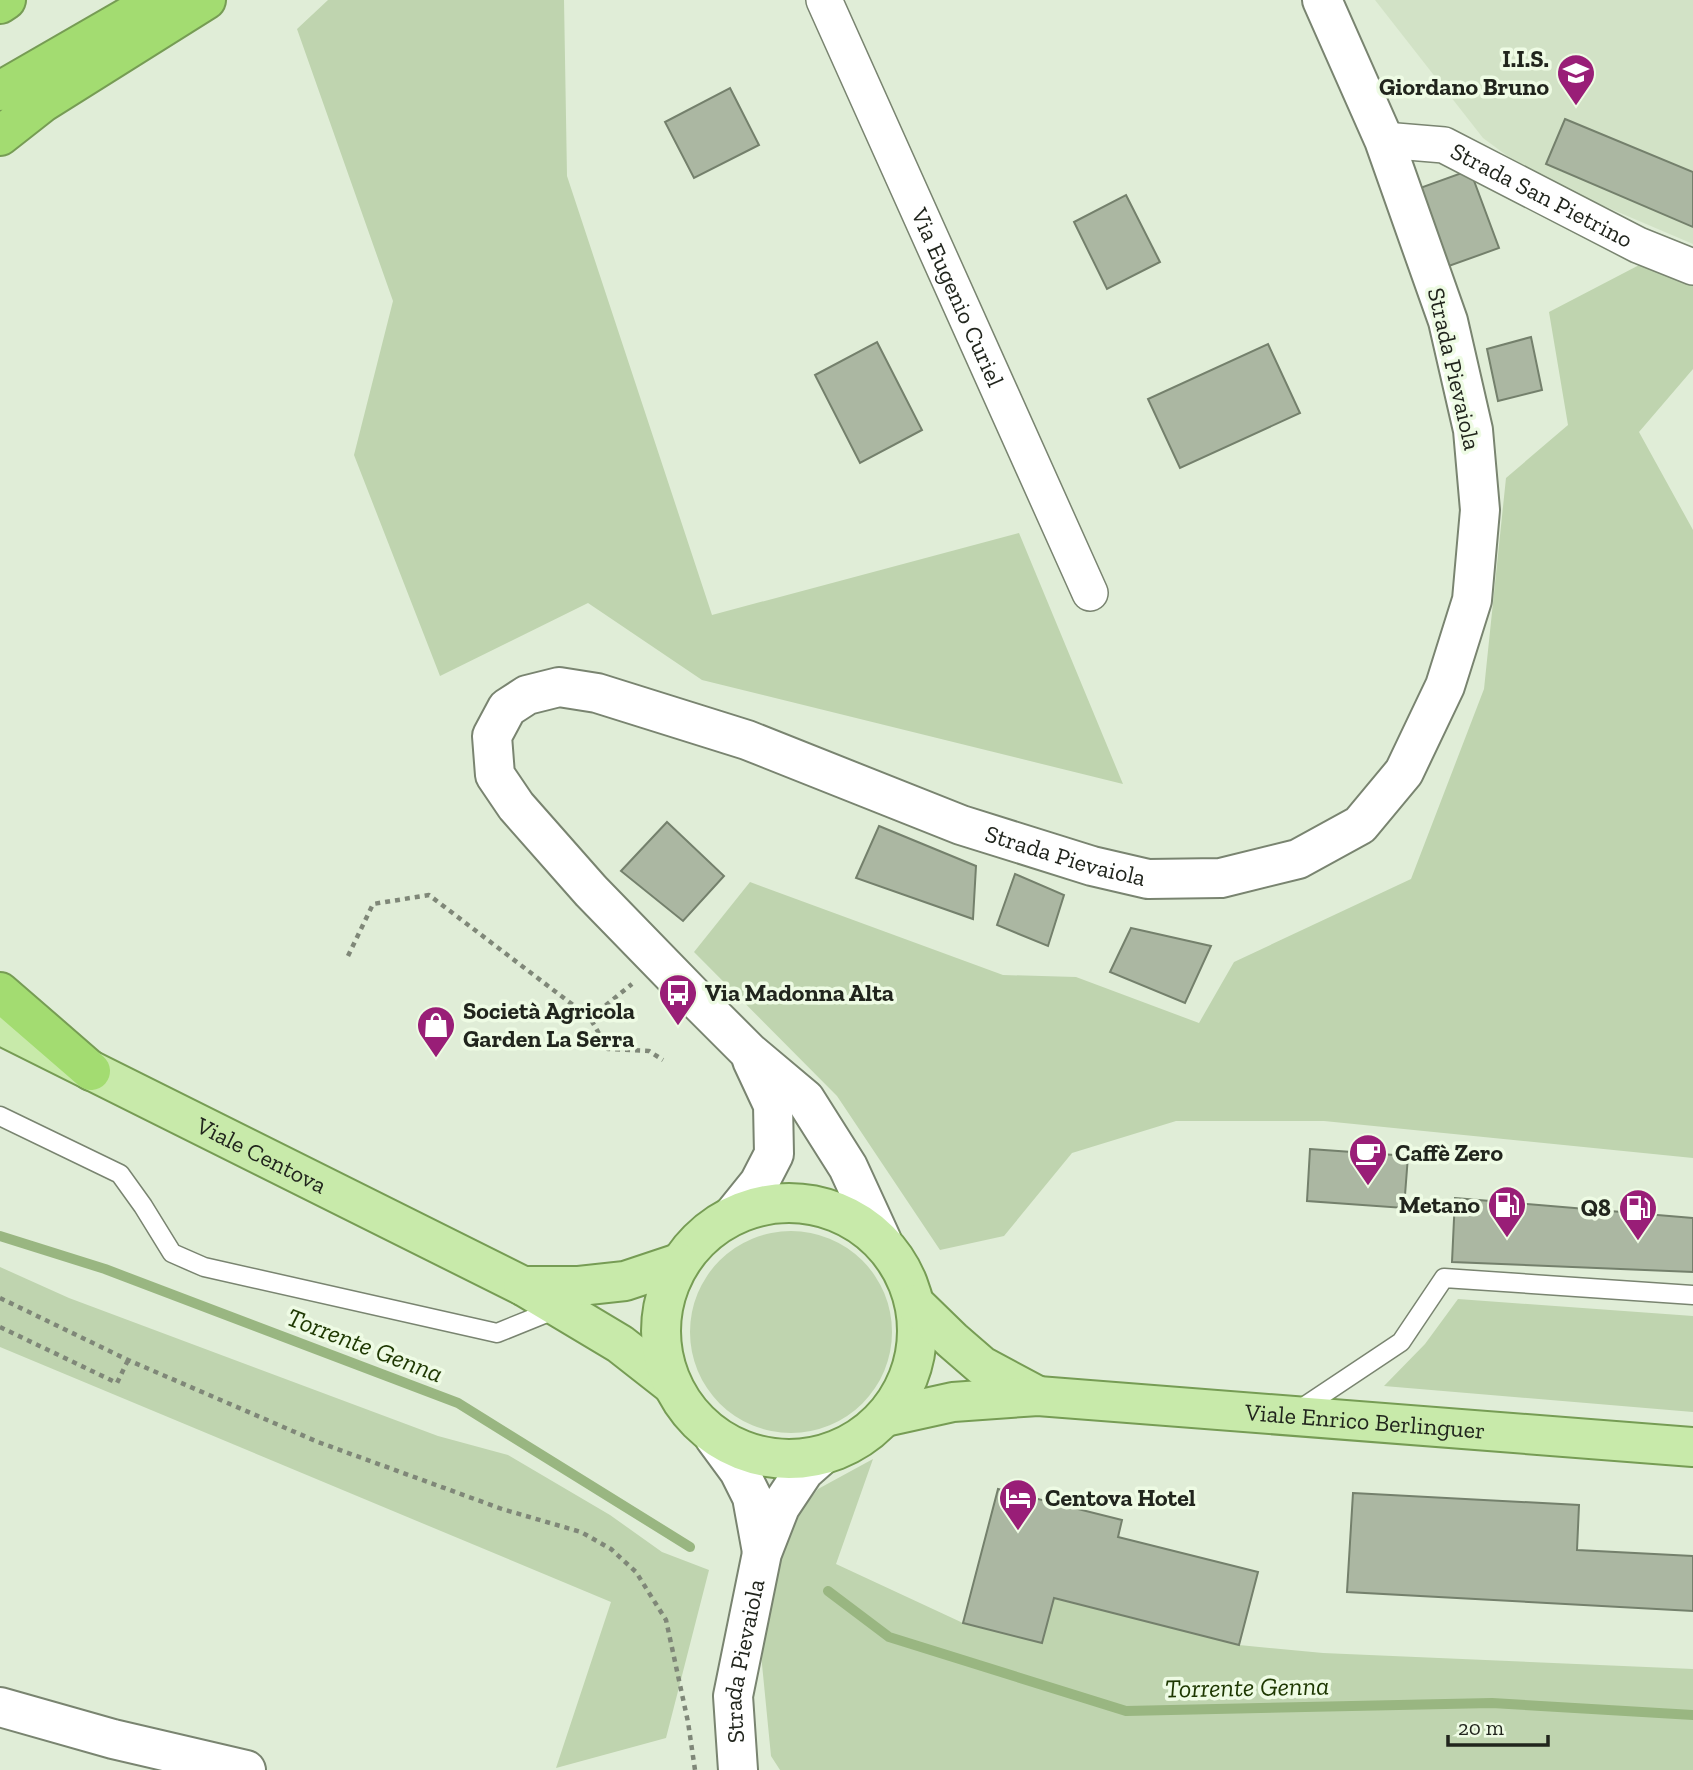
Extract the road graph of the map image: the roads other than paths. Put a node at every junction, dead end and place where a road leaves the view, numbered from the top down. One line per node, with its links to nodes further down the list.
1 (6, 0): 6 (highway)
2 (158, 0): 7 (highway)
3 (205, 0): 8 (highway)
4 (824, 0): 11 (street, Via Eugenio Curiel)
5 (1322, 0): 9 (street)
6 (0, 4)
7 (0, 91)
8 (0, 136)
9 (1384, 140): 10 (street, Strada San Pietrino); 14 (street, Strada Pievaiola)
10 (1693, 267)
11 (1090, 593)
12 (0, 992): 15 (highway)
13 (0, 1025): 15 (main road, Viale Centova)
14 (749, 1052): 17 (street); 18 (street)
15 (91, 1071): 20 (main road, Viale Centova)
16 (0, 1116): 23 (lane)
17 (734, 1214): 18 (main road); 19 (main road)
18 (882, 1241): 22 (main road)
19 (679, 1263): 20 (main road, Viale Centova); 24 (main road)
20 (523, 1286): 23 (main road, Viale Centova)
21 (1693, 1296): 26 (lane)
22 (915, 1304): 25 (main road); 27 (main road)
23 (560, 1308): 24 (main road, Viale Centova)
24 (671, 1384): 28 (main road)
25 (1038, 1396): 26 (main road, Viale Enrico Berlinguer); 27 (main road, Viale Enrico Berlinguer)
26 (1290, 1416): 29 (main road, Viale Enrico Berlinguer)
27 (885, 1417): 30 (main road)
28 (714, 1437): 30 (main road); 31 (street)
29 (1693, 1447)
30 (821, 1456): 31 (street)
31 (762, 1553): 33 (street, Strada Pievaiola)
32 (0, 1707): 34 (street)
33 (735, 1769)
34 (246, 1770)

